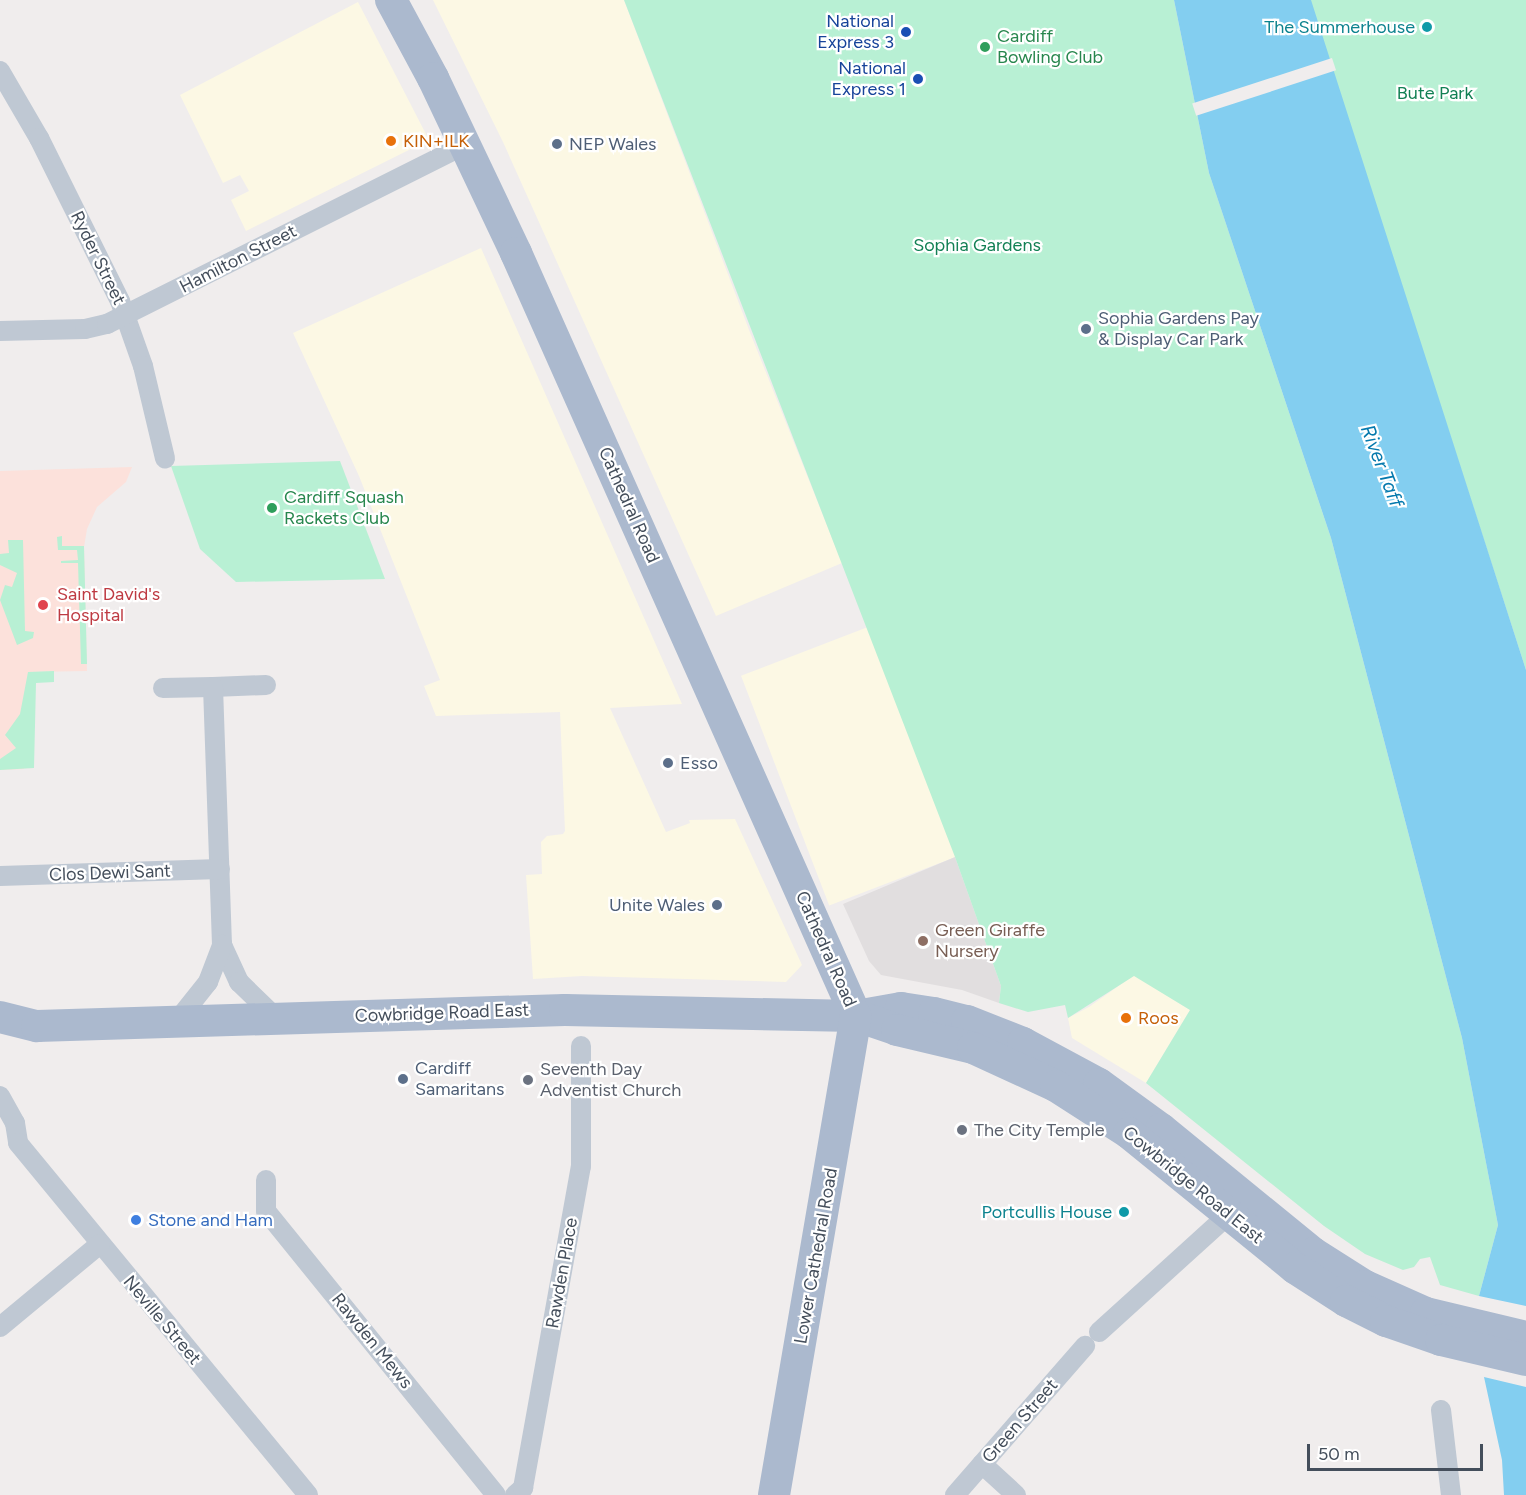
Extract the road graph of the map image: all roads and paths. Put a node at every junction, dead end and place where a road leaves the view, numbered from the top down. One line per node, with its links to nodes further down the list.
1 (391, 0): 3 (main road, Cathedral Road)
2 (0, 71): 4 (street, Ryder Street)
3 (465, 145): 4 (street, Hamilton Street); 13 (main road, Cathedral Road)
4 (125, 316): 5 (street, Hamilton Street); 6 (street, Ryder Street)
5 (0, 331)
6 (165, 458)
7 (266, 685): 8 (street)
8 (213, 687): 9 (street); 10 (street)
9 (163, 688)
10 (220, 869): 11 (street, Clos Dewi Sant); 12 (street)
11 (0, 876)
12 (222, 945): 14 (street); 15 (street)
13 (856, 1016): 14 (main road, Cowbridge Road East); 22 (main road, Cowbridge Road East); 26 (main road, Cowbridge Road East); 35 (main road, Lower Cathedral Road)
14 (276, 1018): 15 (main road, Cowbridge Road East)
15 (177, 1021): 16 (main road, Cowbridge Road East)
16 (9, 1025)
17 (581, 1046): 34 (street, Rawden Place)
18 (0, 1096): 20 (street, Neville Street)
19 (0, 1134): 20 (street, Neville Street)
20 (18, 1143): 23 (street, Neville Street)
21 (266, 1180): 33 (street, Rawden Mews)
22 (1229, 1214): 25 (street); 26 (main road, Cowbridge Road East)
23 (100, 1244): 24 (street); 32 (street, Neville Street)
24 (0, 1327)
25 (1099, 1332)
26 (1466, 1335): 27 (main road, Cowbridge Road East); 29 (main road, Cowbridge Road East)
27 (1526, 1337)
28 (1086, 1346): 31 (street, Green Street)
29 (1526, 1360)
30 (1441, 1410): 38 (street)
31 (982, 1464): 36 (street, Green Street); 37 (street)
32 (308, 1495)
33 (496, 1495)
34 (515, 1495)
35 (774, 1495)
36 (955, 1495)
37 (1016, 1495)
38 (1451, 1495)

